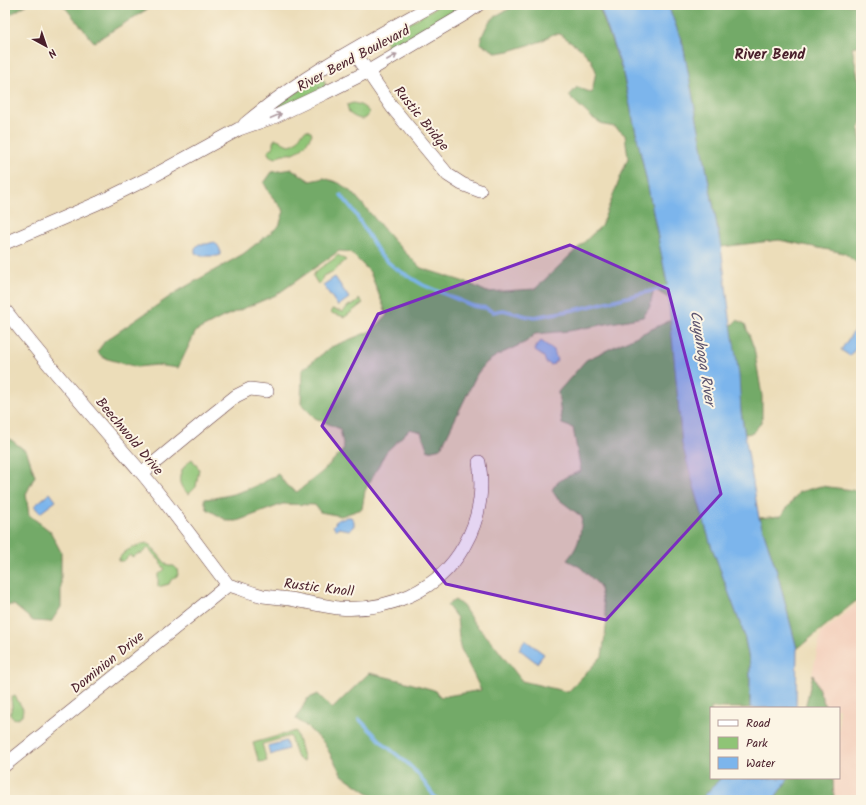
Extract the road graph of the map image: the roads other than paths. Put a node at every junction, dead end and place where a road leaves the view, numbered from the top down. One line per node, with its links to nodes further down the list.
1 (433, 5): 3 (street, River Bend Boulevard)
2 (478, 5): 4 (street, River Bend Boulevard, one-way to 2)
3 (352, 50): 4 (street, Rustic Bridge); 5 (street, River Bend Boulevard)
4 (367, 72): 5 (street, River Bend Boulevard, one-way to 4); 6 (street, Rustic Bridge)
5 (239, 129): 7 (street, River Bend Boulevard)
6 (480, 191)
7 (5, 243)
8 (5, 310): 11 (street, Beechwold Drive)
9 (267, 391): 11 (street)
10 (479, 462): 12 (street, Rustic Knoll)
11 (142, 474): 12 (street, Beechwold Drive)
12 (228, 585): 13 (street, Dominion Drive)
13 (5, 765)

